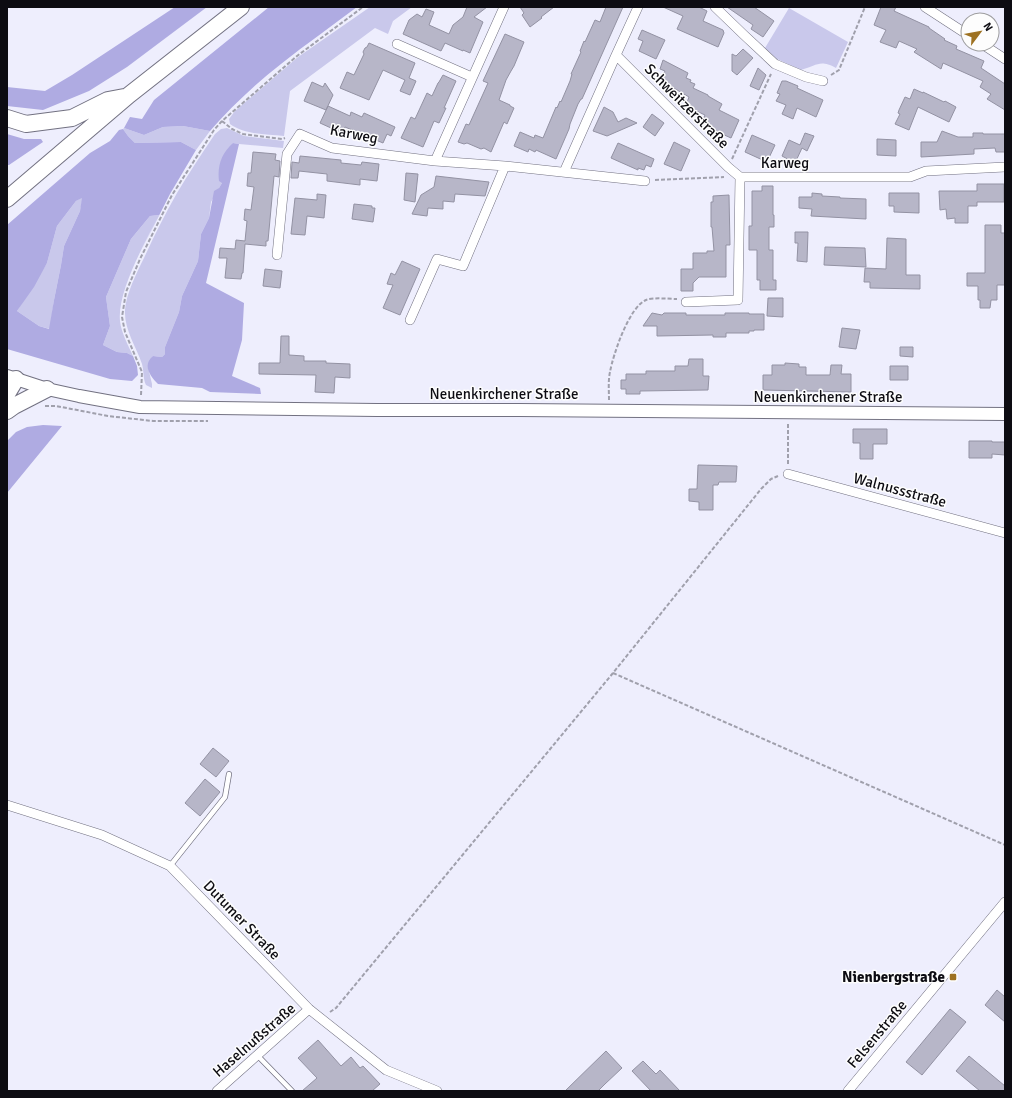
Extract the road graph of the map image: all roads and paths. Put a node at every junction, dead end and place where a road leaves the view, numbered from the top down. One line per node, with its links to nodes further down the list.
1 (241, 7): 16 (highway)
2 (363, 7): 18 (path)
3 (504, 7): 14 (street)
4 (638, 7): 11 (street)
5 (715, 7): 13 (street)
6 (865, 7): 15 (path)
7 (925, 7): 8 (street)
8 (960, 30)
9 (397, 44): 14 (street)
10 (994, 52): 12 (street)
11 (616, 55): 22 (street, Schweitzerstraße); 24 (street)
12 (1005, 59)
13 (775, 64): 15 (street); 22 (path)
14 (472, 77): 20 (street)
15 (823, 81)
16 (129, 95): 17 (highway); 27 (highway)
17 (7, 118)
18 (222, 121): 19 (path); 34 (path)
19 (300, 134): 20 (street, Karweg); 28 (street)
20 (435, 161): 21 (street, Karweg)
21 (505, 166): 24 (street, Karweg); 30 (street)
22 (728, 167): 25 (street, Schweitzerstraße)
23 (1005, 167): 25 (street, Karweg)
24 (564, 172): 26 (street, Karweg)
25 (740, 177): 26 (path); 29 (street, Karweg)
26 (645, 180)
27 (7, 199)
28 (277, 255)
29 (686, 302): 36 (path)
30 (410, 320)
31 (11, 378): 32 (street, Neuenkirchener Straße); 33 (highway)
32 (47, 389): 34 (street, Neuenkirchener Straße); 35 (highway)
33 (7, 394)
34 (140, 406): 36 (street, Neuenkirchener Straße)
35 (7, 411)
36 (610, 411): 37 (street, Neuenkirchener Straße)
37 (788, 413): 38 (street, Neuenkirchener Straße); 39 (path)
38 (1005, 414)
39 (788, 474): 40 (street, Walnussstraße); 41 (path)
40 (1005, 533)
41 (613, 673): 44 (path); 48 (path)
42 (229, 774): 45 (lane)
43 (7, 805): 45 (street, Dutumer Straße)
44 (1005, 845)
45 (170, 866): 47 (street, Dutumer Straße)
46 (1005, 902): 53 (street, Felsenstraße)
47 (309, 1009): 48 (street, Dutumer Straße); 49 (street, Haselnußstraße)
48 (319, 1017): 52 (street, Dutumer Straße)
49 (257, 1055): 50 (street, Haselnußstraße); 51 (lane)
50 (217, 1091)
51 (292, 1091)
52 (437, 1091)
53 (848, 1091)

